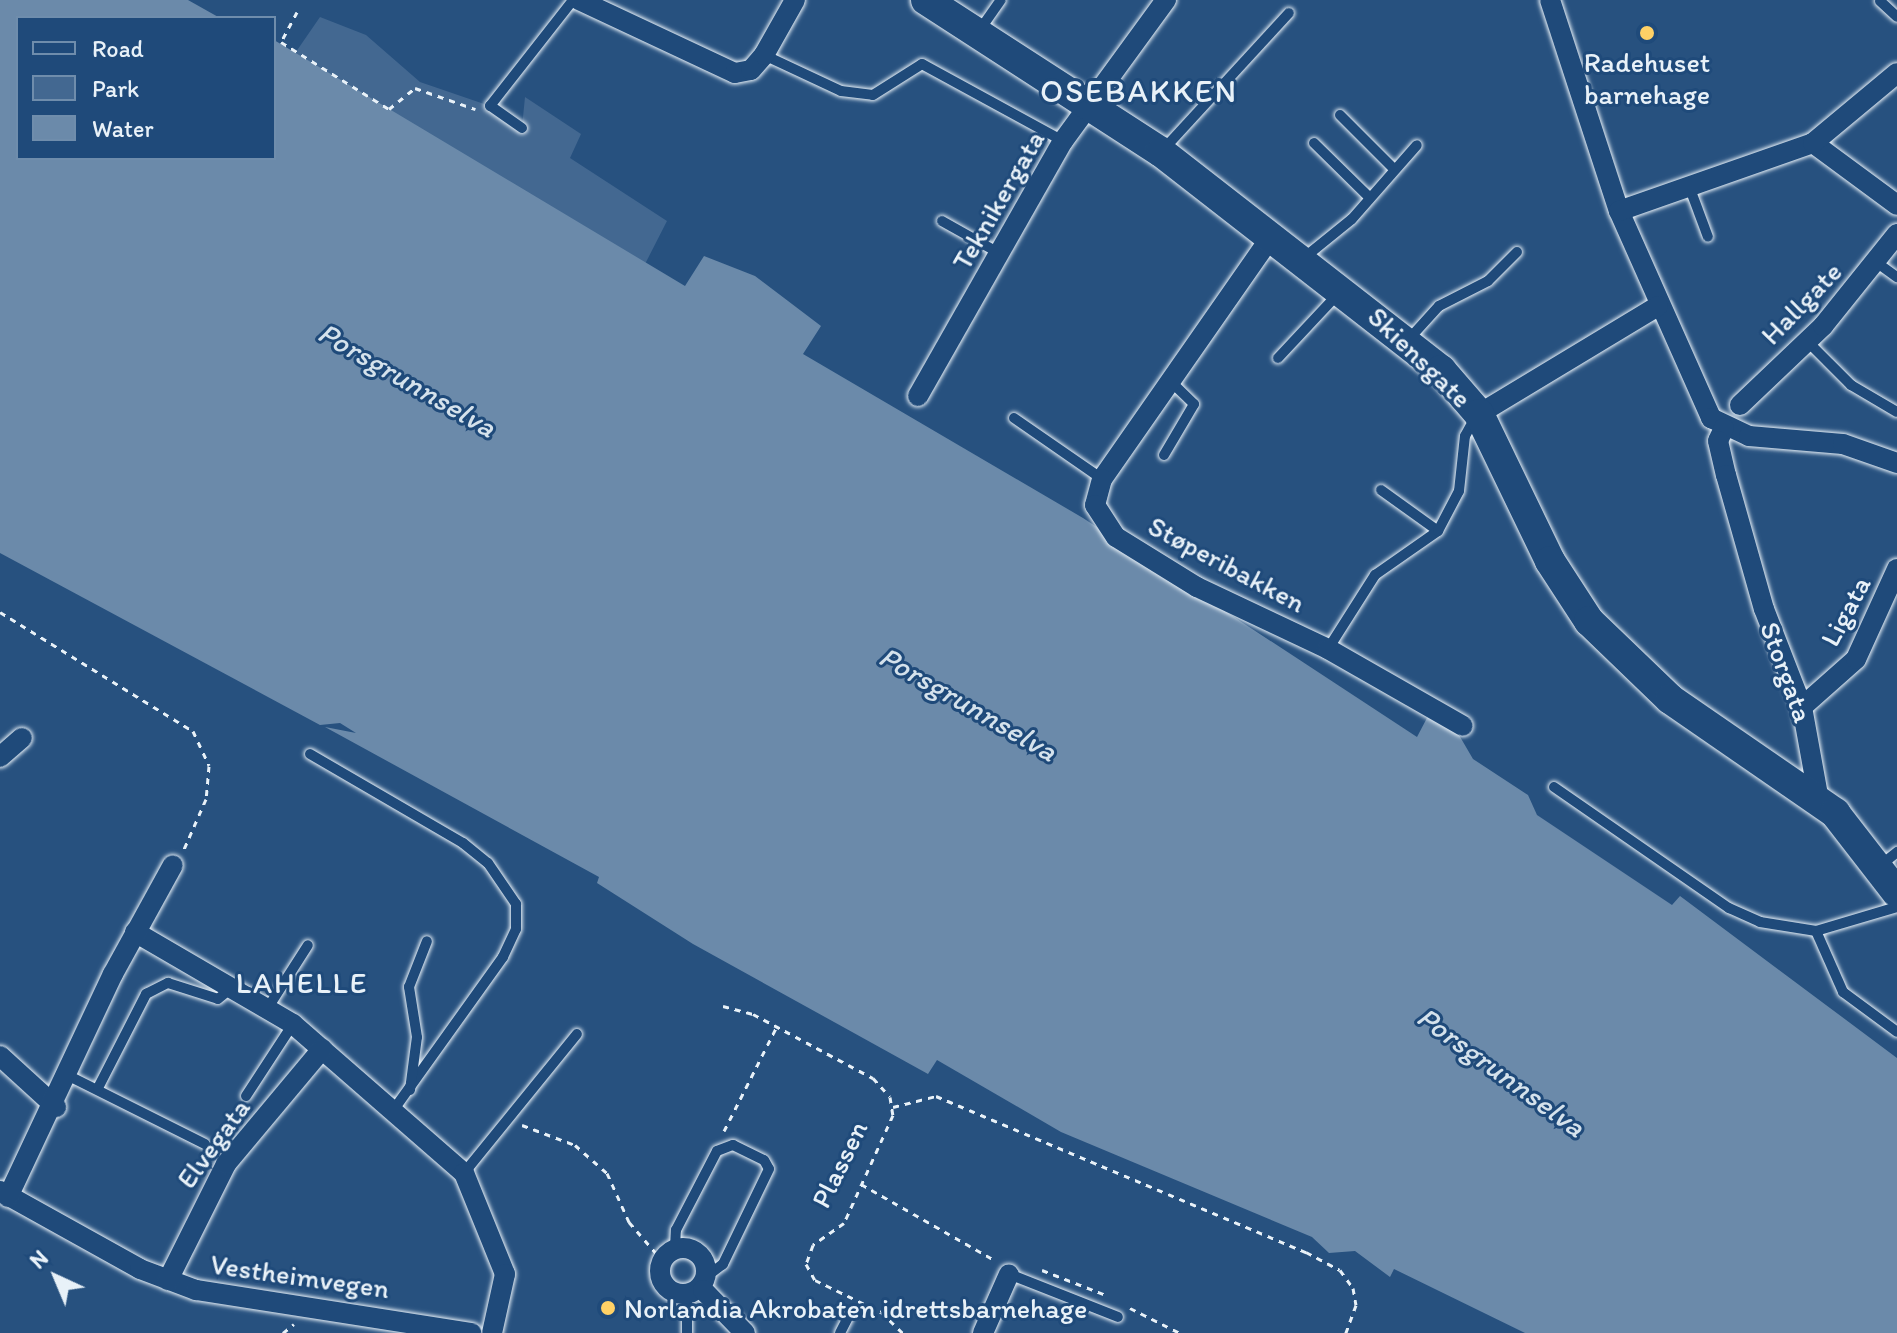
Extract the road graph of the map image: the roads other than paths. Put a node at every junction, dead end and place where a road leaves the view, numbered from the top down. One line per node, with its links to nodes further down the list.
1 (573, 0): 16 (lane)
2 (579, 0): 12 (street)
3 (795, 0): 12 (street)
4 (926, 0): 11 (street, Skiensgate)
5 (1001, 0): 11 (lane)
6 (1166, 0): 14 (street, Teknikergata)
7 (1550, 0): 26 (street)
8 (1880, 1): 10 (lane)
9 (1289, 13): 21 (lane)
10 (1897, 17)
11 (978, 32): 14 (street, Skiensgate)
12 (764, 55): 17 (lane)
13 (1897, 73): 19 (street)
14 (1089, 102): 17 (street, Teknikergata); 21 (street, Skiensgate)
15 (1340, 115): 22 (lane)
16 (522, 128)
17 (1063, 141): 32 (street, Teknikergata)
18 (1314, 143): 24 (lane)
19 (1813, 143): 23 (street); 25 (street)
20 (1417, 145): 22 (lane)
21 (1161, 152): 28 (street, Skiensgate)
22 (1394, 169): 24 (lane)
23 (1689, 186): 26 (street); 30 (lane)
24 (1370, 198): 33 (lane)
25 (1897, 205)
26 (1619, 211): 37 (street)
27 (942, 221): 32 (lane)
28 (1273, 234): 33 (street, Skiensgate); 41 (street)
29 (1897, 234): 34 (street, Hallgate)
30 (1708, 237)
31 (1517, 252): 38 (lane)
32 (999, 253): 42 (street, Teknikergata)
33 (1305, 257): 36 (street, Skiensgate)
34 (1876, 262): 35 (lane); 39 (street, Hallgate)
35 (1897, 277)
36 (1344, 288): 38 (street, Skiensgate); 40 (lane)
37 (1658, 306): 45 (street); 47 (street)
38 (1407, 340): 45 (street, Skiensgate)
39 (1808, 342): 43 (street, Hallgate); 44 (lane)
40 (1278, 358)
41 (1169, 380): 48 (lane); 50 (street)
42 (918, 396)
43 (1740, 405)
44 (1897, 412)
45 (1479, 414): 52 (lane); 61 (street, Skiensgate)
46 (1014, 418): 50 (lane)
47 (1724, 428): 49 (street); 55 (street, Storgata)
48 (1164, 455)
49 (1897, 463)
50 (1102, 479): 54 (street, Støperibakken)
51 (1381, 490): 52 (lane)
52 (1438, 531): 54 (lane)
53 (1897, 569): 55 (street, Ligata)
54 (1328, 649): 56 (street, Støperibakken)
55 (1802, 707): 61 (street, Storgata)
56 (1463, 726)
57 (22, 738): 59 (street)
58 (310, 754): 77 (lane)
59 (0, 757)
60 (1554, 787): 64 (lane)
61 (1819, 801): 63 (street)
62 (173, 865): 65 (street)
63 (1894, 883): 64 (lane)
64 (1816, 931): 71 (lane)
65 (135, 932): 68 (street); 75 (street)
66 (427, 941): 77 (lane)
67 (308, 945): 69 (lane)
68 (234, 985): 69 (street); 76 (lane)
69 (269, 1006): 70 (street)
70 (293, 1024): 73 (street); 78 (lane)
71 (1897, 1032)
72 (577, 1034): 82 (lane)
73 (322, 1049): 80 (street); 86 (street, Elvegata)
74 (0, 1056): 79 (street)
75 (69, 1076): 76 (lane); 79 (street)
76 (98, 1088): 81 (lane)
77 (410, 1091): 80 (lane)
78 (246, 1096)
79 (56, 1107): 83 (street)
80 (395, 1108): 82 (street)
81 (205, 1144)
82 (464, 1173): 91 (street)
83 (4, 1194): 86 (street, Vestheimvegen)
84 (668, 1253): 87 (street); 87 (street); 87 (lane)
85 (1009, 1274): 89 (lane); 95 (street)
86 (168, 1280): 90 (street, Vestheimvegen)
87 (699, 1287): 92 (lane); 93 (street)
88 (848, 1317): 94 (lane)
89 (1118, 1317)
90 (472, 1333)
91 (492, 1333)
92 (687, 1333)
93 (745, 1333)
94 (840, 1333)
95 (983, 1333)

